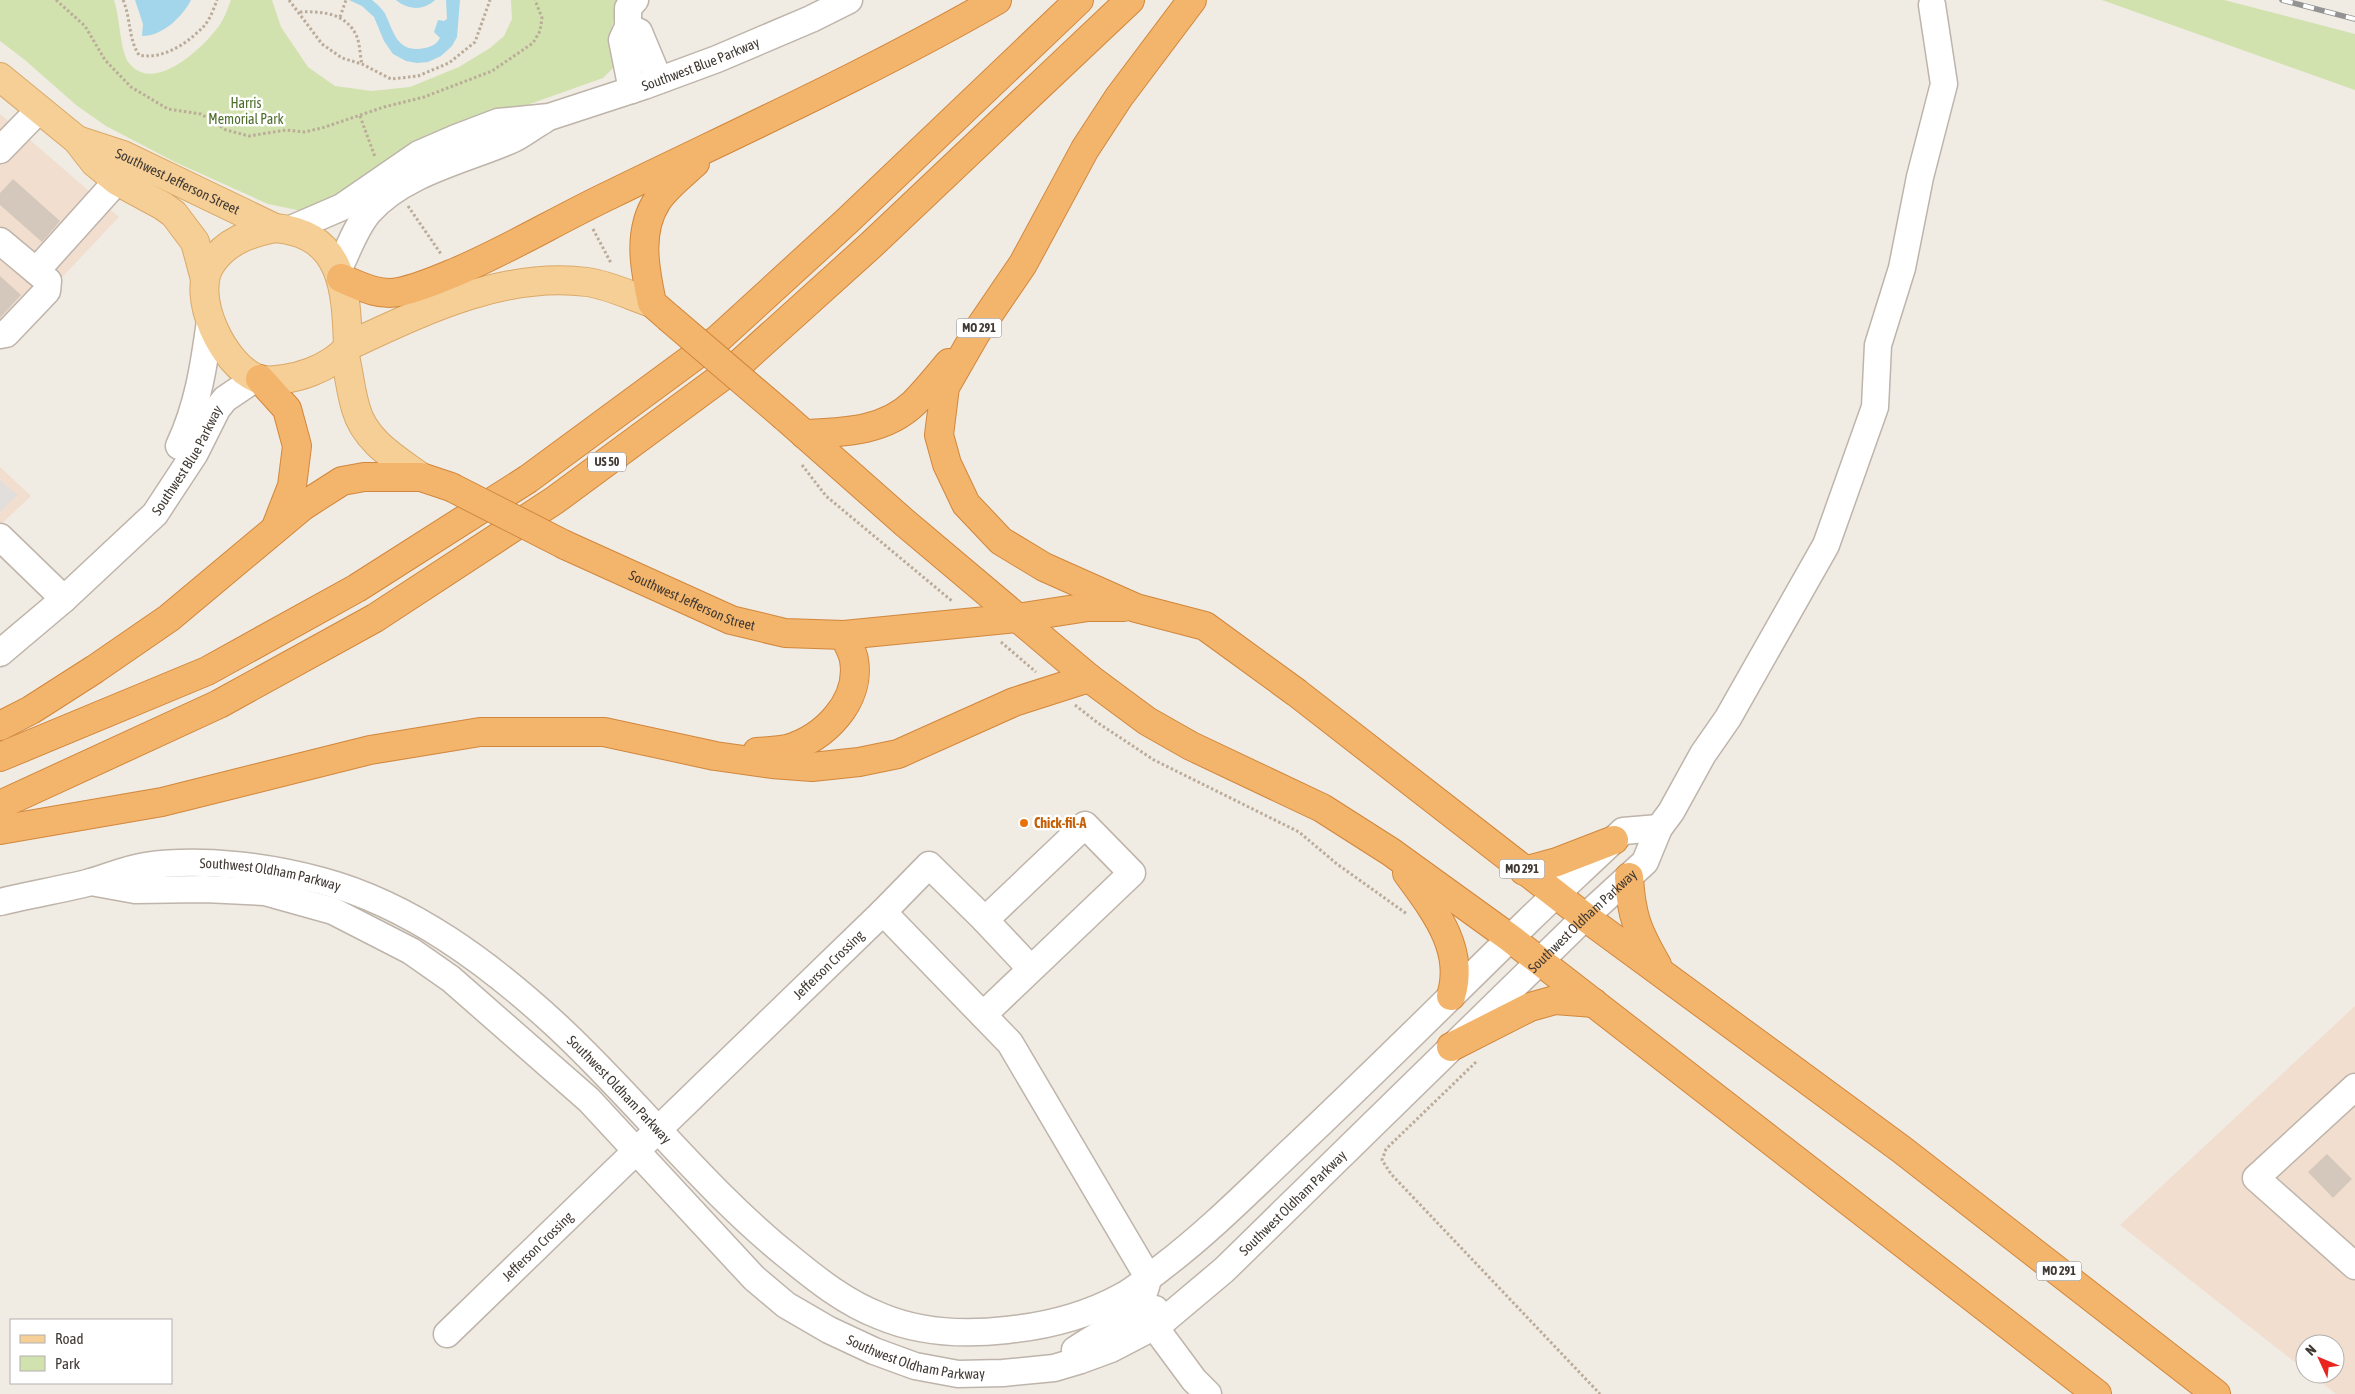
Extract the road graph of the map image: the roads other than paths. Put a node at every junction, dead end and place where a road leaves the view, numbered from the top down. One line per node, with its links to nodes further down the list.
1 (635, 0): 8 (street)
2 (850, 0): 9 (street, Southwest Blue Parkway)
3 (996, 0): 15 (highway)
4 (1078, 0): 42 (highway, US 50)
5 (1130, 0): 43 (highway, US 50)
6 (1192, 0): 25 (highway, MO 291)
7 (1932, 5): 44 (street)
8 (628, 27): 9 (street); 11 (street)
9 (659, 80): 11 (street, Southwest Blue Parkway)
10 (3, 85): 12 (main road, Southwest Jefferson Street)
11 (632, 90): 13 (street, Southwest Blue Parkway)
12 (39, 110): 14 (main road, Southwest Jefferson Street); 16 (street)
13 (548, 117): 18 (street, Southwest Blue Parkway); 21 (street, Southwest Blue Parkway)
14 (77, 140): 17 (main road, Southwest Jefferson Street); 18 (main road, Southwest Jefferson Street)
15 (717, 144): 21 (highway); 23 (highway)
16 (0, 150)
17 (117, 181): 20 (street); 22 (main road, Southwest Jefferson Street)
18 (283, 228): 21 (main road); 22 (main road)
19 (0, 241): 20 (street)
20 (36, 271): 26 (street)
21 (340, 274): 27 (main road)
22 (205, 279): 24 (main road)
23 (660, 310): 27 (main road); 29 (highway, bridge)
24 (210, 321): 28 (main road); 33 (street, Southwest Blue Parkway)
25 (976, 333): 29 (highway, MO 291); 35 (highway, MO 291)
26 (0, 335)
27 (346, 349): 28 (main road); 30 (main road, Southwest Jefferson Street)
28 (258, 378): 31 (highway); 33 (street, Southwest Blue Parkway)
29 (795, 426): 36 (highway)
30 (421, 477): 31 (highway); 37 (highway, Southwest Jefferson Street, bridge)
31 (275, 529): 40 (highway)
32 (0, 537): 34 (street)
33 (120, 545): 34 (street, Southwest Blue Parkway)
34 (64, 598): 38 (street, Southwest Blue Parkway)
35 (1136, 608): 36 (highway, Southwest Jefferson Street); 48 (highway, MO 291)
36 (1017, 618): 37 (highway, Southwest Jefferson Street); 39 (highway)
37 (844, 635): 41 (highway)
38 (0, 653)
39 (1089, 678): 41 (highway); 47 (highway)
40 (0, 726)
41 (715, 756): 45 (highway)
42 (0, 757)
43 (0, 805)
44 (1659, 828): 46 (street, Southwest Oldham Parkway); 49 (street, Southwest Oldham Parkway)
45 (0, 830)
46 (1614, 840): 48 (highway); 51 (street, Southwest Oldham Parkway)
47 (1391, 852): 57 (highway); 62 (highway)
48 (1524, 871): 51 (highway, MO 291)
49 (1629, 877): 54 (street, Southwest Oldham Parkway); 61 (highway)
50 (91, 882): 52 (street, Southwest Oldham Parkway); 56 (street, Southwest Oldham Parkway); 58 (street, Southwest Oldham Parkway)
51 (1555, 894): 54 (highway, MO 291); 57 (street, Southwest Oldham Parkway)
52 (0, 902)
53 (883, 912): 55 (street, Jefferson Crossing); 64 (street); 67 (street, Jefferson Crossing)
54 (1585, 917): 59 (street, Southwest Oldham Parkway); 61 (highway, MO 291)
55 (985, 920): 60 (street); 60 (street)
56 (425, 927): 58 (street); 67 (street, Southwest Oldham Parkway)
57 (1510, 938): 59 (highway); 62 (street, Southwest Oldham Parkway)
58 (411, 951): 68 (street, Southwest Oldham Parkway)
59 (1540, 961): 63 (highway); 65 (street, Southwest Oldham Parkway)
60 (1031, 969): 64 (street)
61 (1662, 973): 77 (highway, MO 291)
62 (1451, 996): 69 (street, Southwest Oldham Parkway)
63 (1594, 1003): 65 (highway); 76 (highway)
64 (983, 1015): 71 (street)
65 (1451, 1047): 72 (street, Southwest Oldham Parkway)
66 (2355, 1088): 70 (street)
67 (659, 1131): 68 (street, Jefferson Crossing); 71 (street, Southwest Oldham Parkway)
68 (638, 1152): 73 (street, Jefferson Crossing); 74 (street, Southwest Oldham Parkway)
69 (1200, 1236): 71 (street, Southwest Oldham Parkway); 72 (street)
70 (2355, 1266)
71 (1148, 1277): 74 (street)
72 (1154, 1326): 74 (street, Southwest Oldham Parkway); 75 (street)
73 (447, 1334)
74 (1049, 1368)
75 (1208, 1394)
76 (2097, 1394)
77 (2216, 1394)

